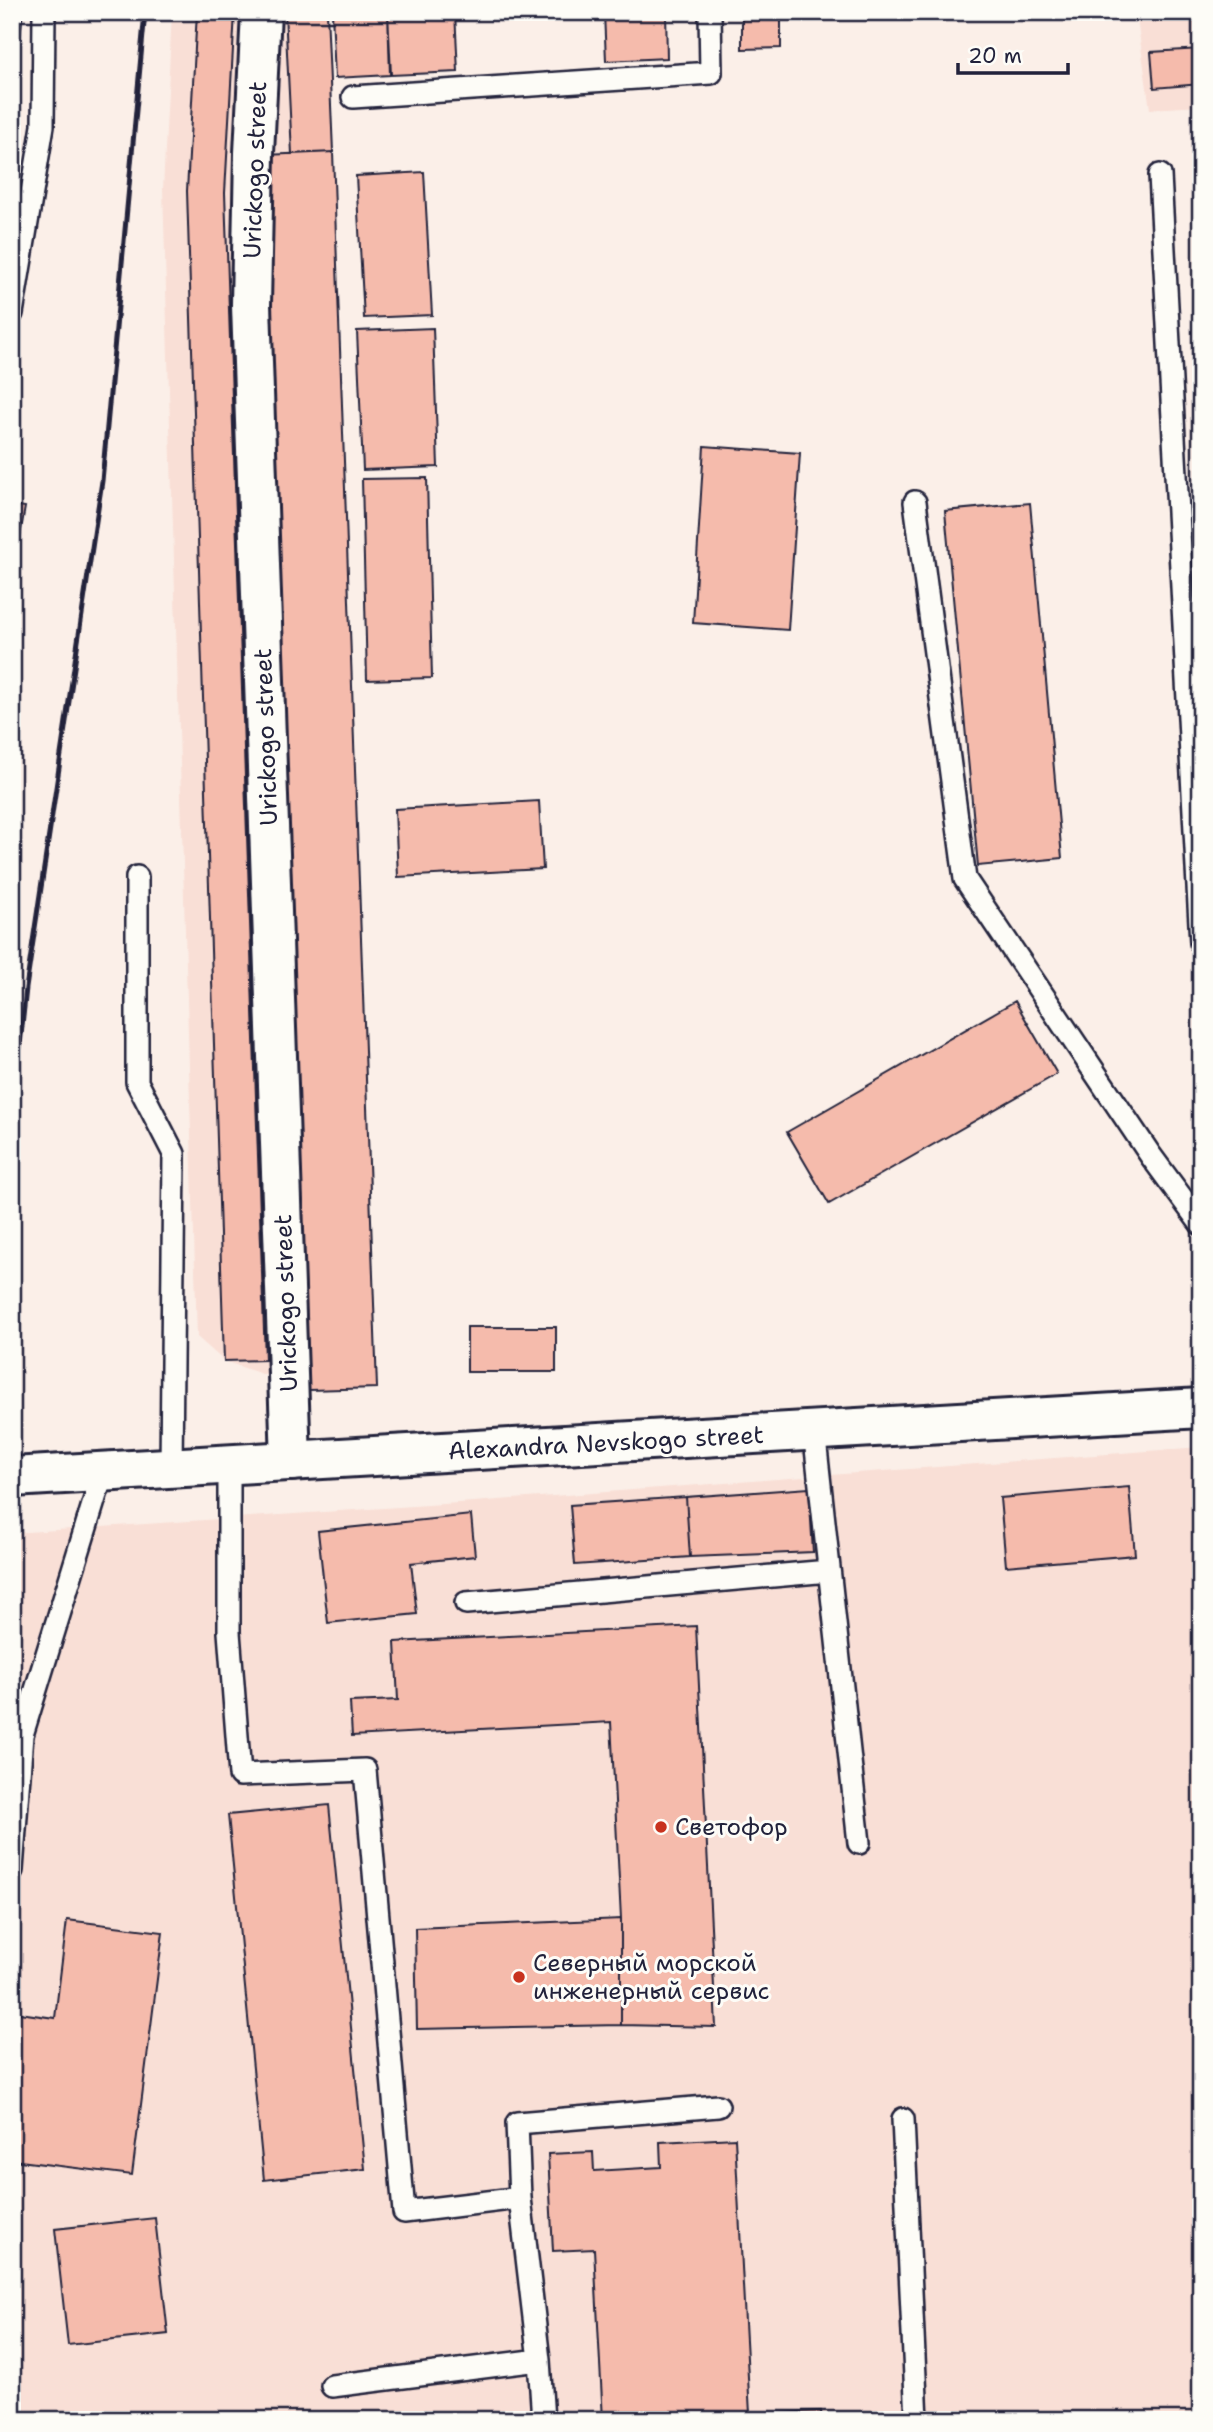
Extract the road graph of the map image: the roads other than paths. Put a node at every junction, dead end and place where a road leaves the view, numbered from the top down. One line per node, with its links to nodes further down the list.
1 (44, 12): 6 (lane)
2 (261, 12): 14 (street, Urickogo street)
3 (710, 12): 4 (lane)
4 (354, 97)
5 (1160, 175): 8 (lane)
6 (12, 313)
7 (915, 502): 11 (lane)
8 (1199, 861): 10 (lane)
9 (137, 877): 16 (lane)
10 (1201, 943)
11 (1201, 1224)
12 (1201, 1408): 13 (street, Alexandra Nevskogo street)
13 (814, 1430): 14 (street, Alexandra Nevskogo street); 19 (lane)
14 (291, 1461): 15 (street, Alexandra Nevskogo street)
15 (229, 1466): 16 (street, Alexandra Nevskogo street); 25 (lane)
16 (171, 1468): 17 (street, Alexandra Nevskogo street)
17 (103, 1472): 18 (street, Alexandra Nevskogo street); 22 (lane)
18 (12, 1477)
19 (829, 1571): 20 (lane); 21 (lane)
20 (466, 1603)
21 (859, 1843)
22 (12, 1870)
23 (718, 2106): 25 (lane)
24 (903, 2119): 29 (lane)
25 (520, 2198): 26 (lane)
26 (539, 2360): 27 (lane); 28 (lane)
27 (332, 2386)
28 (543, 2420)
29 (917, 2420)

